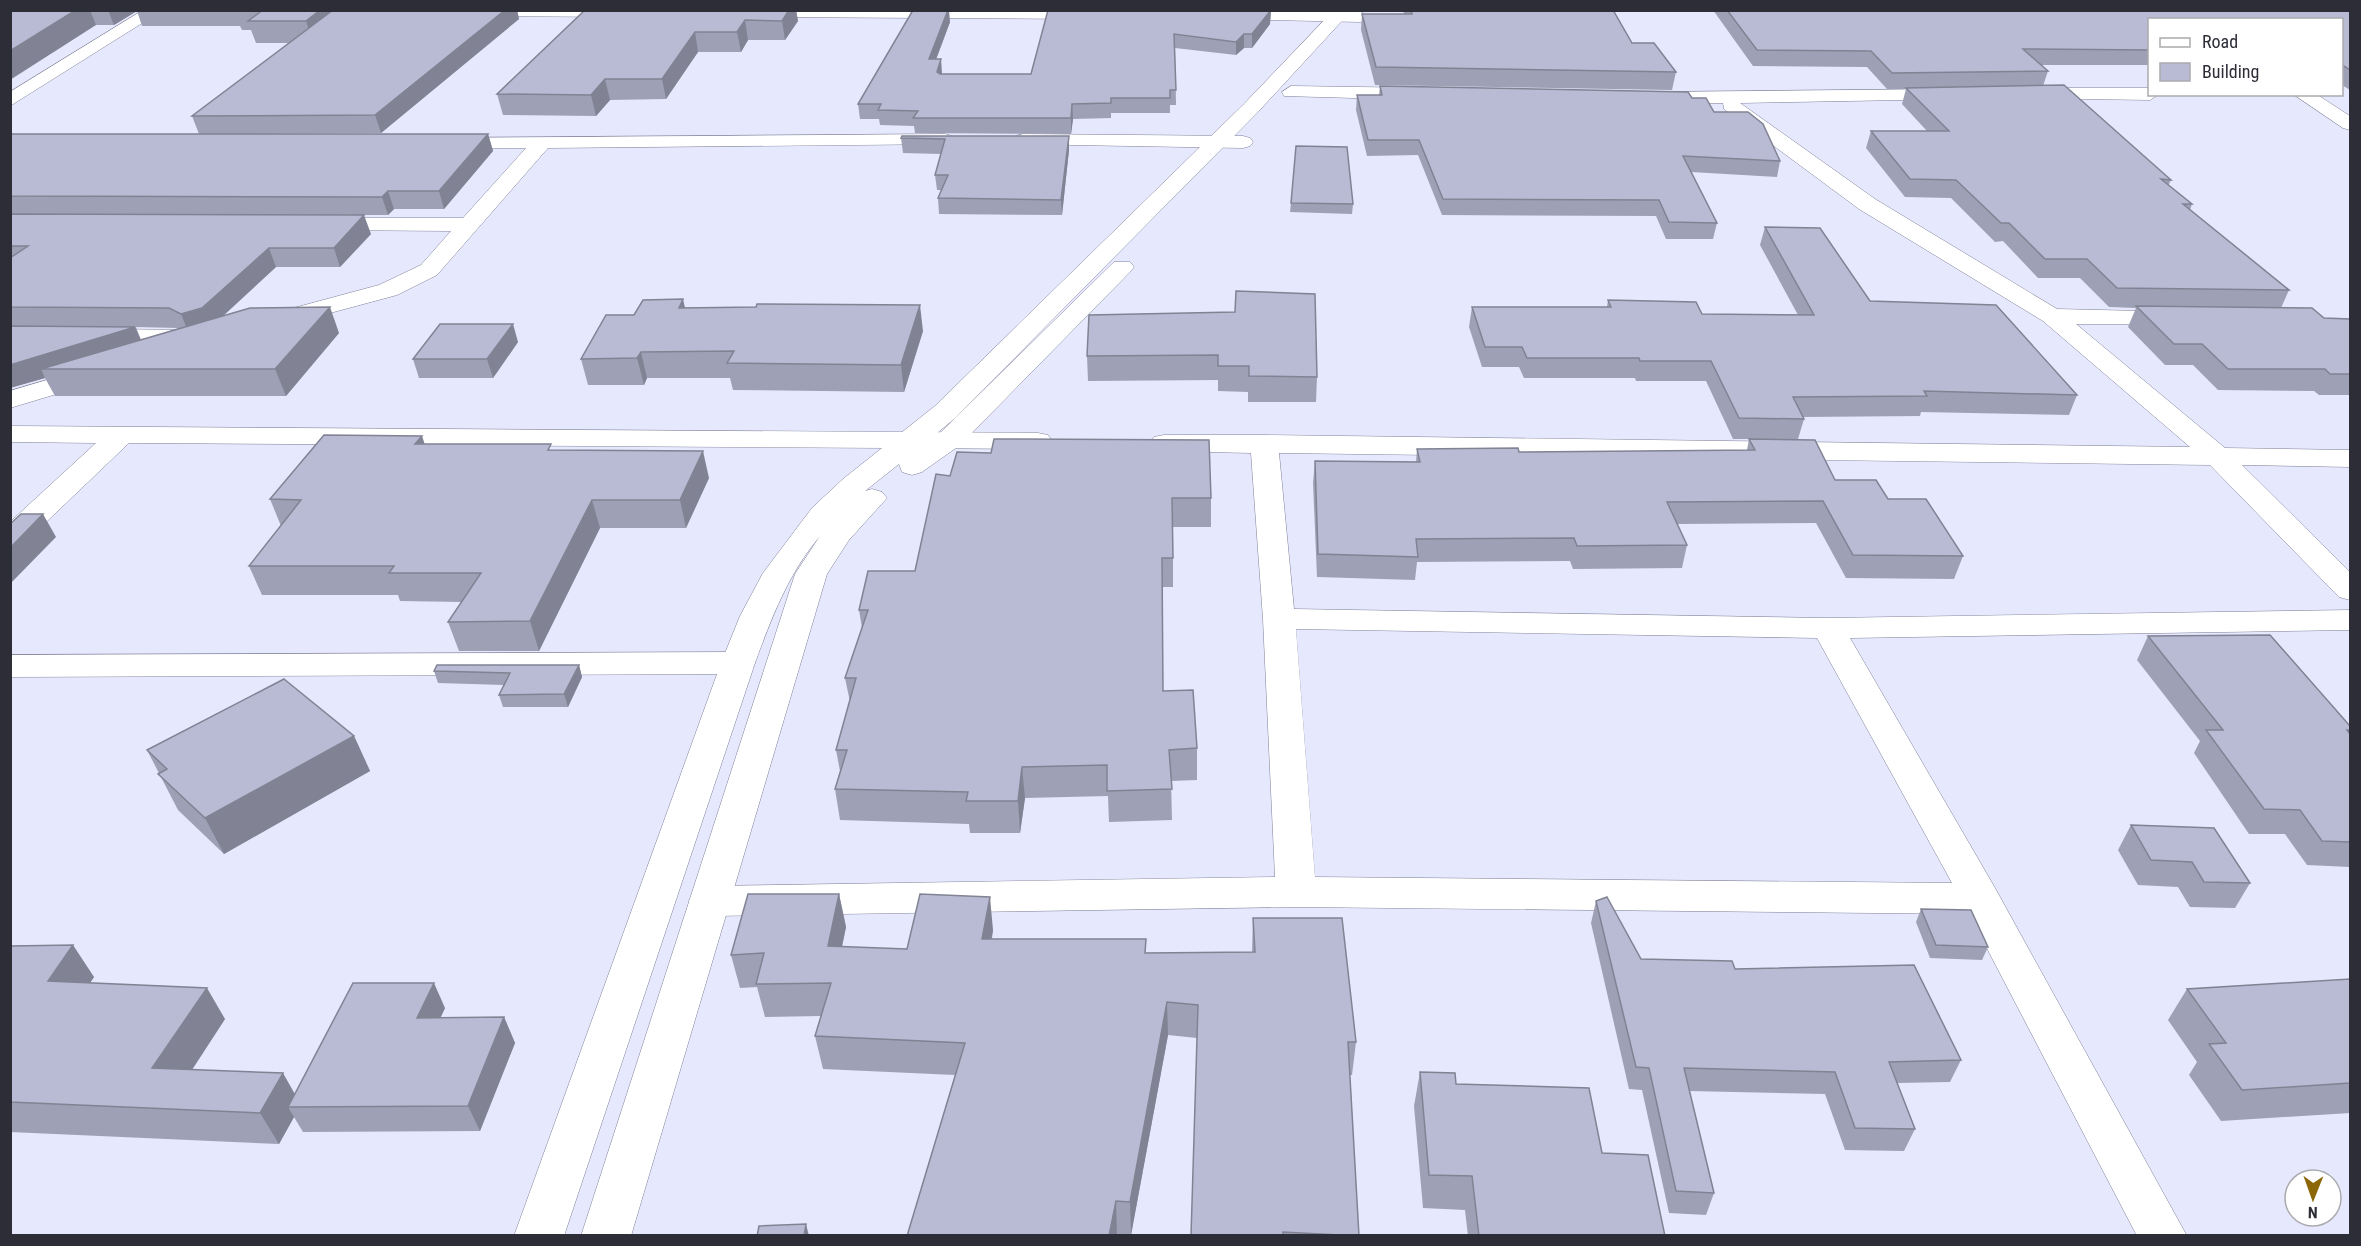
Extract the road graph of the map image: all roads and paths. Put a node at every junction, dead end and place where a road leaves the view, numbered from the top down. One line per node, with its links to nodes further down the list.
1 (155, 10): 16 (street)
2 (459, 11): 3 (street)
3 (648, 12)
4 (731, 12): 6 (street)
5 (1353, 13): 7 (street); 8 (street); 21 (street)
6 (1114, 14)
7 (1210, 14)
8 (1291, 92): 9 (street); 21 (street)
9 (1442, 94)
10 (2148, 94): 12 (street)
11 (1970, 95): 15 (street)
12 (2006, 95)
13 (2304, 96): 17 (street)
14 (1641, 98): 15 (street)
15 (1723, 99): 25 (street)
16 (10, 100)
17 (2350, 124)
18 (969, 140): 20 (street)
19 (1004, 140): 21 (street)
20 (543, 141): 22 (street); 24 (street)
21 (1230, 141): 32 (street); 33 (street)
22 (424, 142)
23 (303, 223): 24 (street)
24 (470, 225): 27 (street)
25 (2052, 316): 26 (street); 37 (street)
26 (2195, 318)
27 (265, 323)
28 (10, 336): 29 (street)
29 (10, 400)
30 (10, 434): 31 (street)
31 (121, 435): 32 (street); 39 (street)
32 (916, 439): 33 (street); 44 (street)
33 (950, 439): 34 (street); 48 (street)
34 (1064, 442)
35 (1133, 443): 36 (street)
36 (1263, 443): 37 (street); 41 (street)
37 (2217, 456): 38 (street); 40 (street)
38 (2350, 458)
39 (10, 539)
40 (2350, 590)
41 (1279, 619): 43 (street); 46 (street)
42 (2350, 620): 43 (street)
43 (1828, 628): 47 (street)
44 (738, 663): 45 (street); 49 (street)
45 (10, 666)
46 (1296, 892): 47 (street); 48 (street)
47 (1981, 898): 51 (street)
48 (709, 901): 50 (street)
49 (539, 1236)
50 (606, 1236)
51 (2163, 1236)

